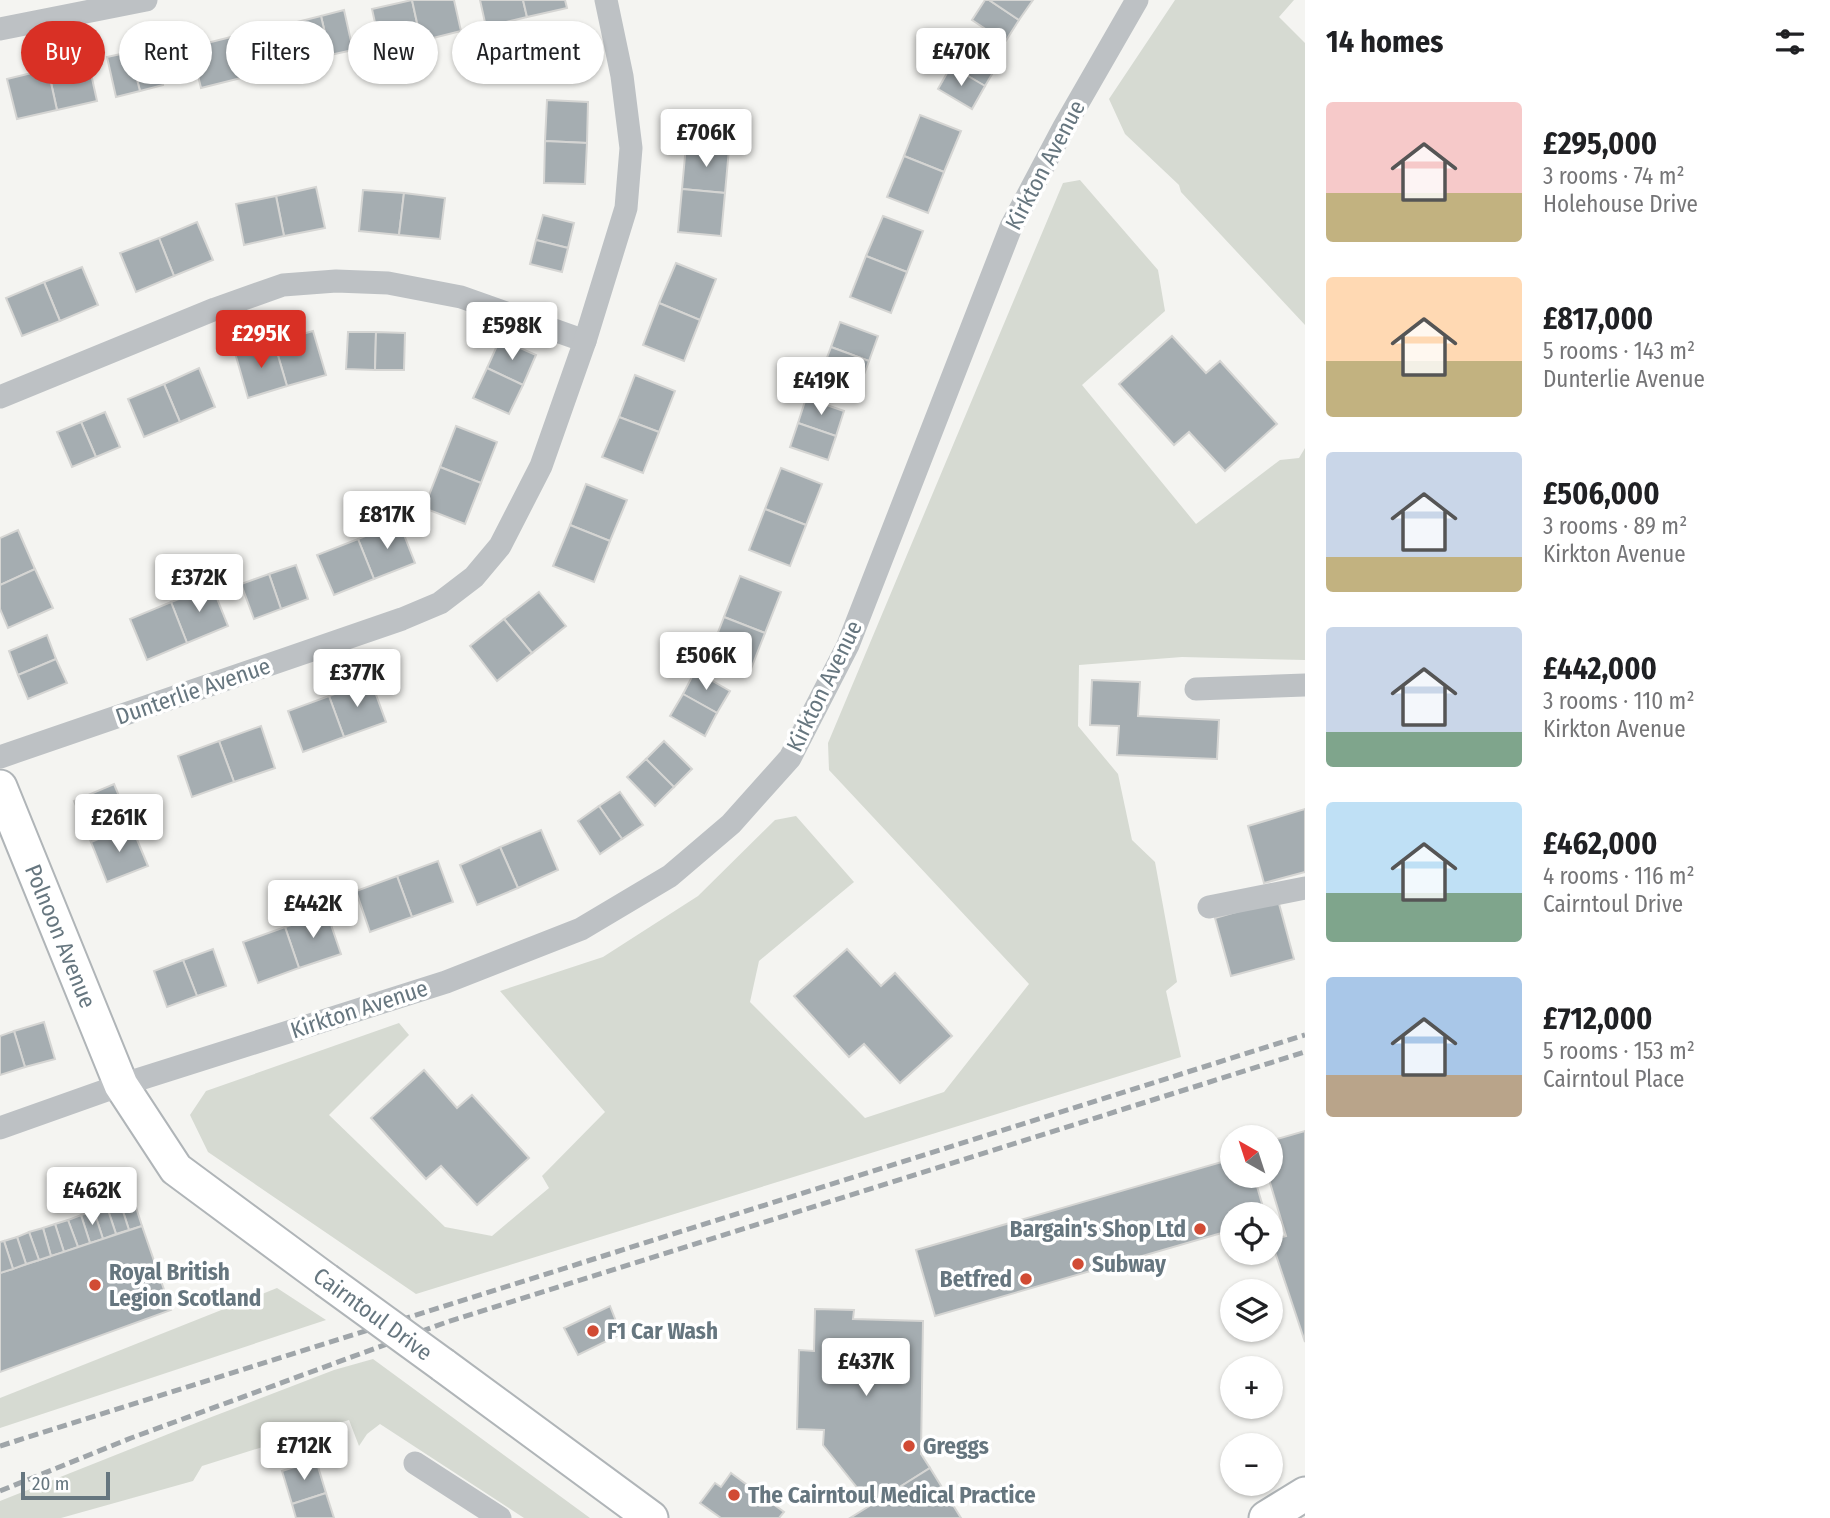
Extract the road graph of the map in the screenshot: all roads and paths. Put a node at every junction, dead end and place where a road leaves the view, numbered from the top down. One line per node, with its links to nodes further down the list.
1 (146, 0): 4 (street)
2 (606, 0): 5 (street, Dunterlie Avenue)
3 (1137, 0): 13 (street, Kirkton Avenue)
4 (0, 29)
5 (585, 341): 6 (street); 9 (street, Dunterlie Avenue)
6 (0, 397)
7 (1305, 685): 8 (street)
8 (1196, 689)
9 (0, 757)
10 (0, 787): 13 (street, Polnoon Avenue)
11 (1305, 888): 12 (street)
12 (1209, 907)
13 (121, 1085): 14 (street, Kirkton Avenue); 18 (street, Cairntoul Drive, bridge)
14 (0, 1128)
15 (415, 1463): 17 (street)
16 (1305, 1494): 19 (street)
17 (500, 1518)
18 (651, 1518)
19 (1266, 1518)

